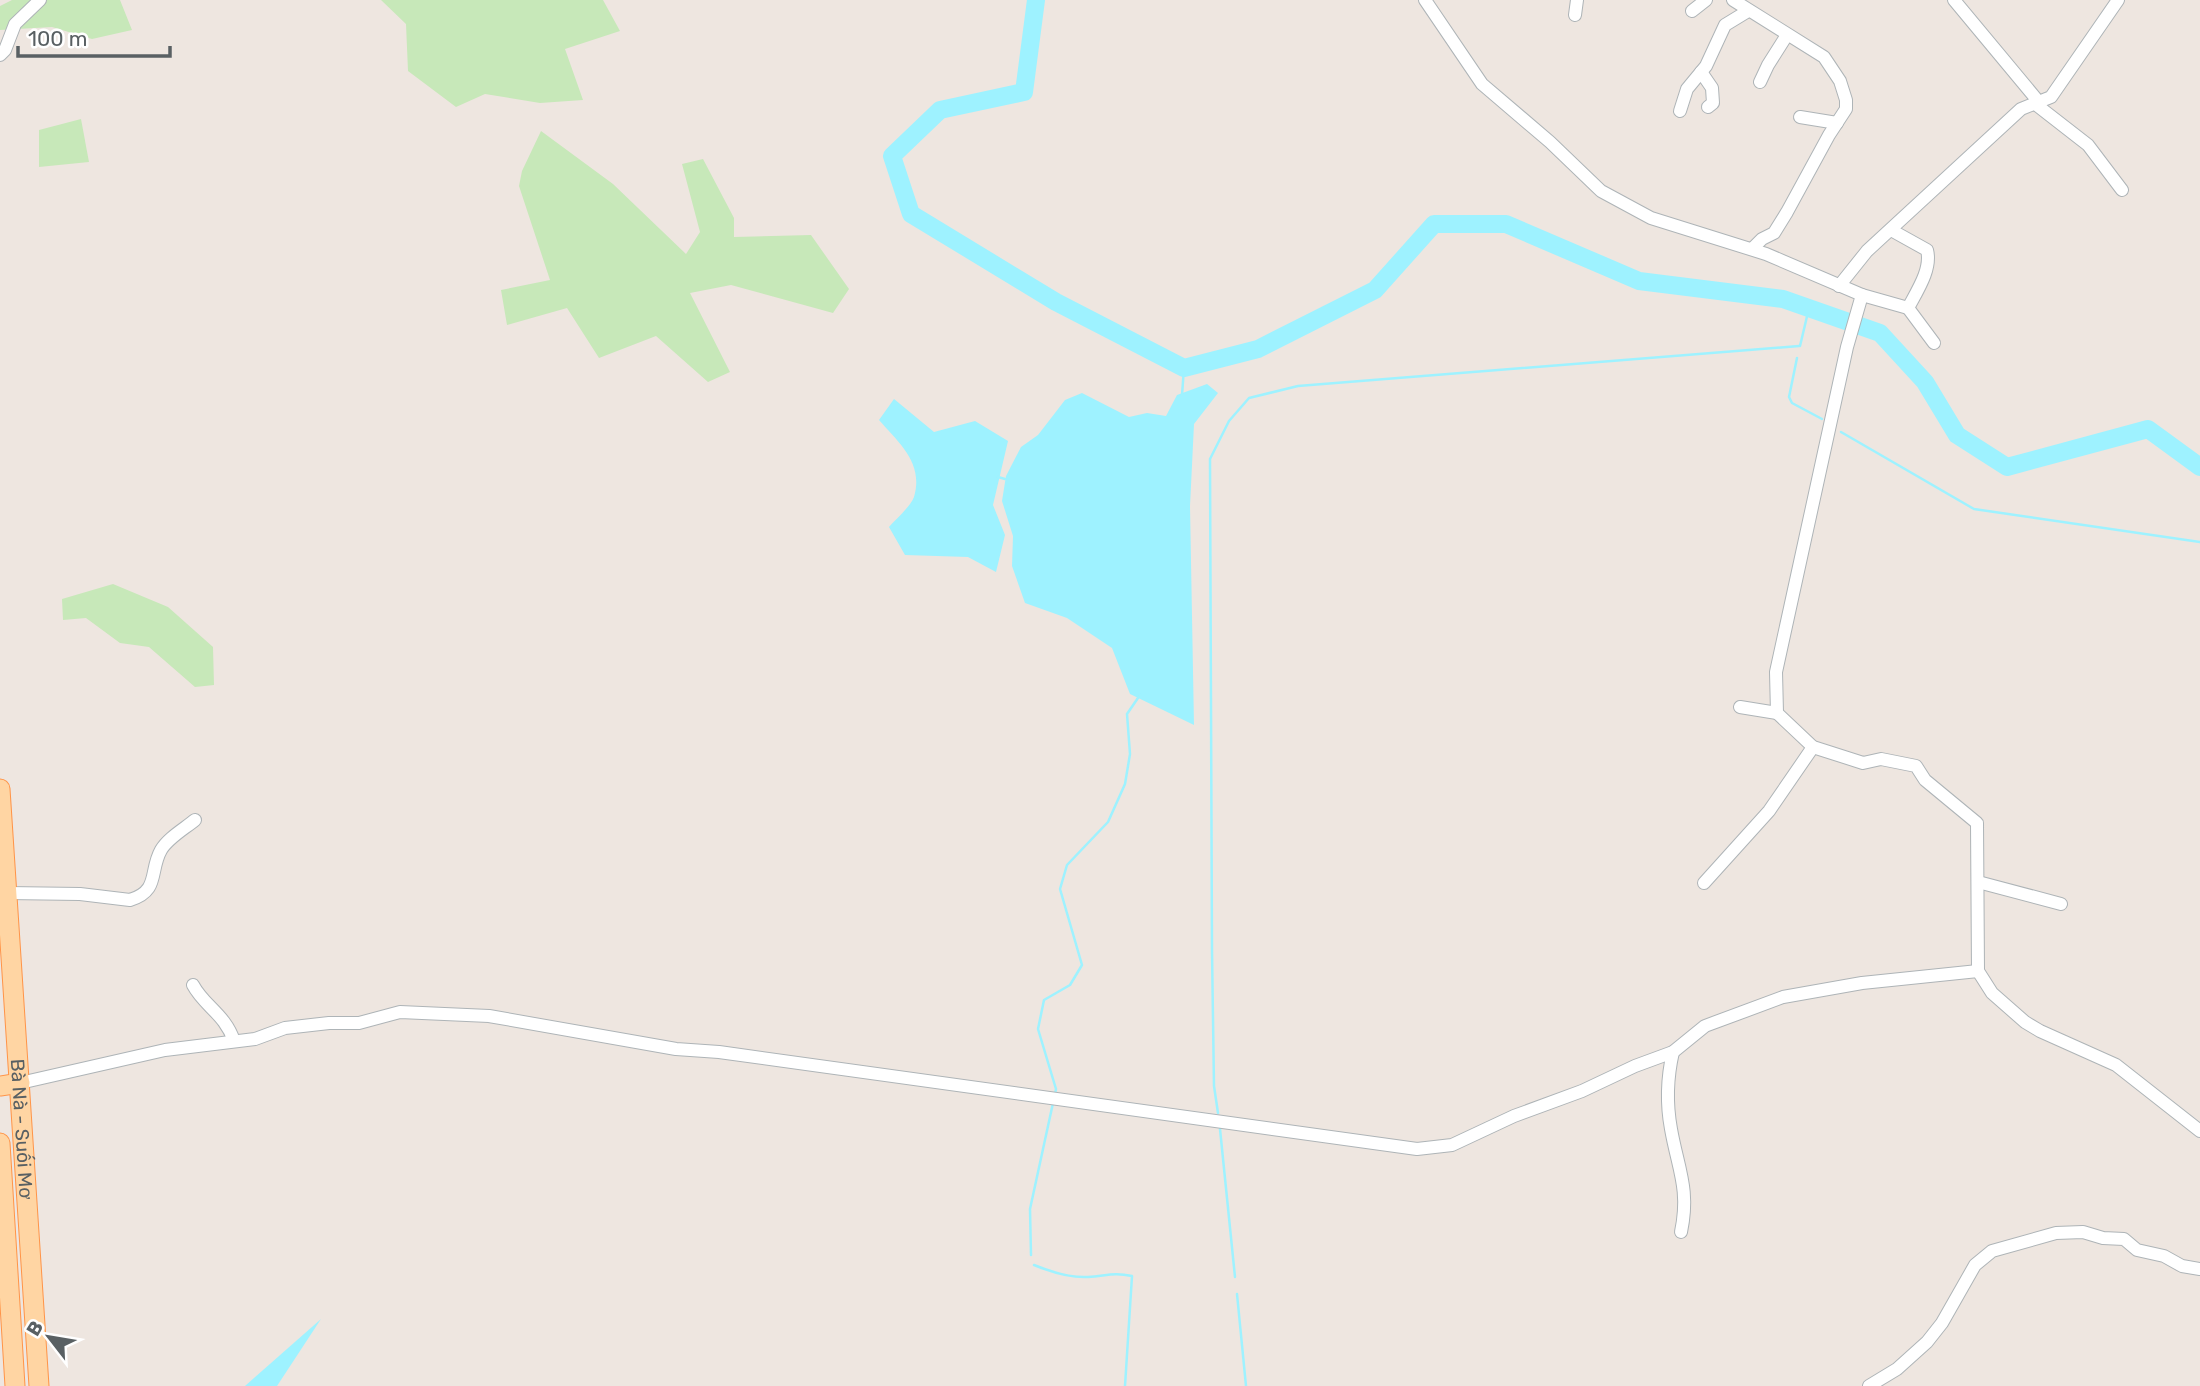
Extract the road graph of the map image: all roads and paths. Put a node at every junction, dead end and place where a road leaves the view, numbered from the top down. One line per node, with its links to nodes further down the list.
1 (40, 0): 12 (street)
2 (1425, 0): 22 (street)
3 (1577, 0): 10 (street)
4 (1706, 0): 8 (street)
5 (1733, 0): 9 (street)
6 (1954, 0): 15 (street)
7 (2118, 0): 15 (street)
8 (1692, 11)
9 (1748, 11): 11 (street); 13 (street)
10 (1575, 15)
11 (1787, 35): 14 (street); 19 (street)
12 (0, 55)
13 (1701, 72): 16 (street); 17 (street)
14 (1760, 82)
15 (2036, 102): 20 (street); 21 (street)
16 (1708, 107)
17 (1680, 111)
18 (1800, 117): 19 (street)
19 (1837, 123): 22 (street)
20 (2122, 190)
21 (1891, 229): 23 (street); 25 (street)
22 (1752, 249): 23 (street)
23 (1839, 286): 24 (street)
24 (1862, 295): 25 (street); 28 (street)
25 (1908, 308): 26 (street)
26 (1934, 343)
27 (1740, 707): 28 (street)
28 (1777, 713): 29 (street)
29 (1813, 747): 32 (street); 33 (street)
30 (0, 789): 34 (main road, Bà Nà - Suối Mơ)
31 (195, 820): 34 (street)
32 (1978, 882): 35 (street); 36 (street)
33 (1704, 883)
34 (7, 893): 40 (main road, Bà Nà - Suối Mơ)
35 (2061, 904)
36 (1978, 971): 39 (street); 41 (street)
37 (193, 985): 38 (street)
38 (234, 1041): 39 (street); 40 (street)
39 (1673, 1052): 43 (street)
40 (10, 1085): 46 (main road, Bà Nà - Suối Mơ)
41 (2200, 1131)
42 (0, 1143): 45 (main road, Bà Nà - Suối Mơ)
43 (1681, 1232)
44 (2200, 1269): 47 (street)
45 (15, 1386)
46 (38, 1386)
47 (1870, 1386)

